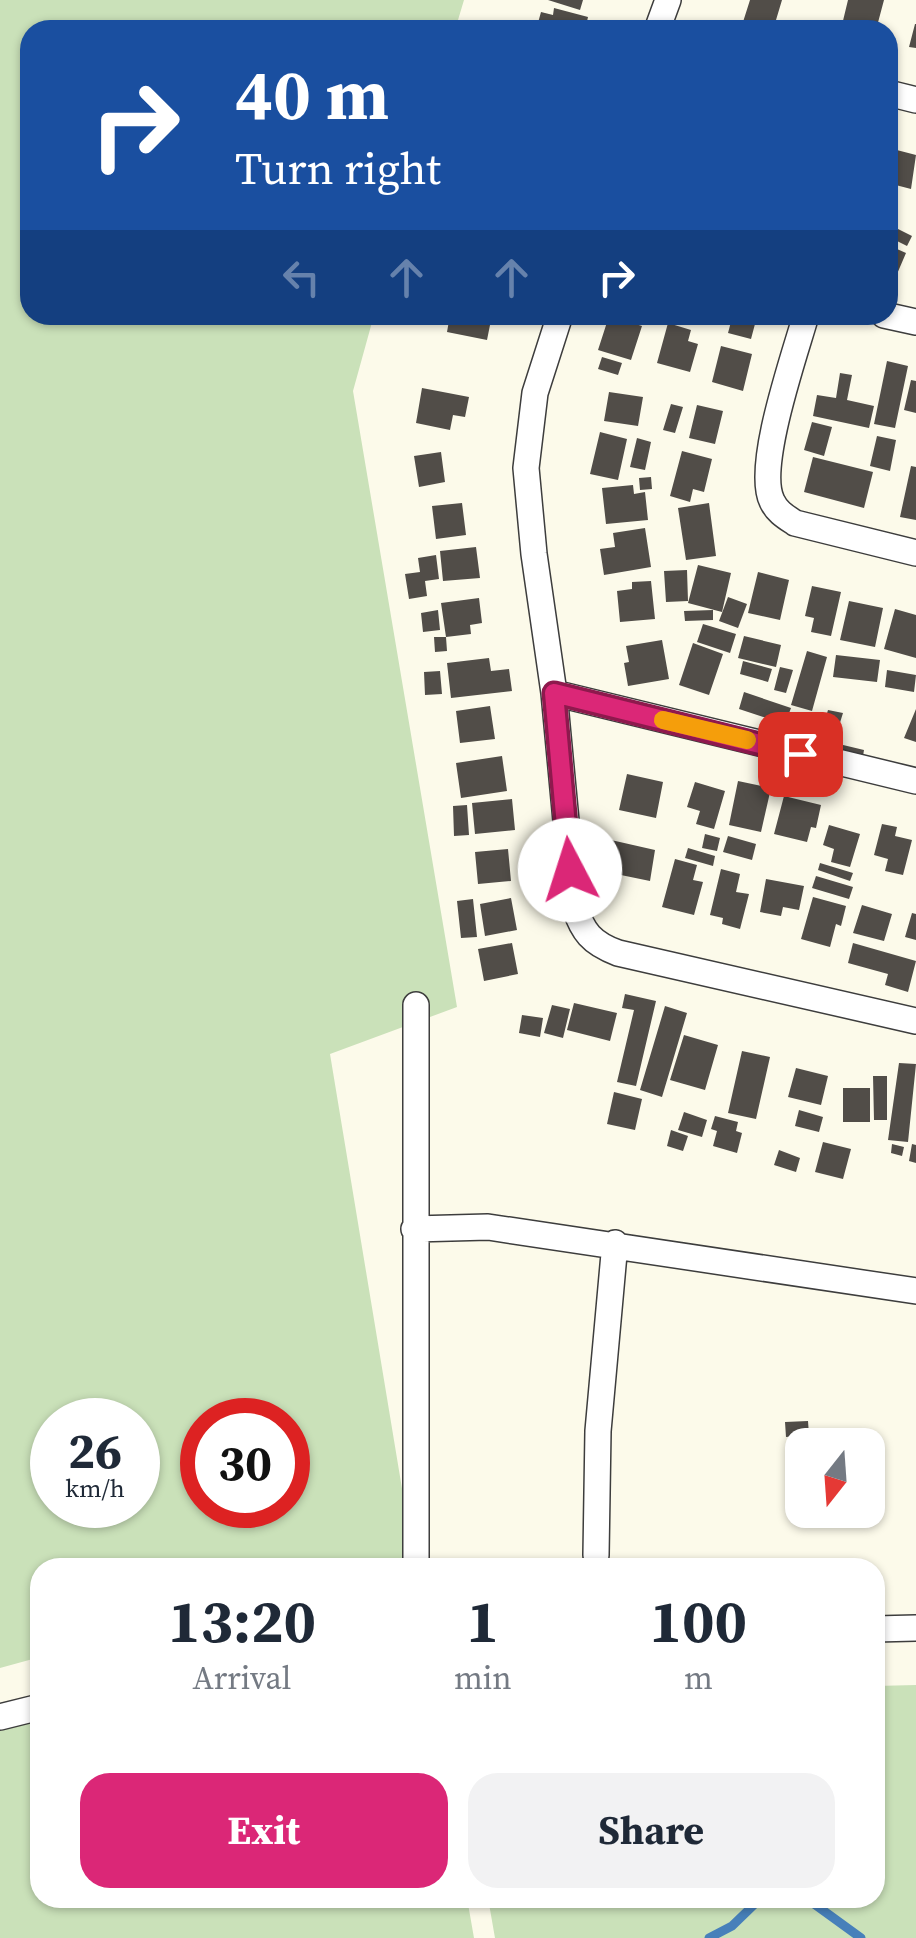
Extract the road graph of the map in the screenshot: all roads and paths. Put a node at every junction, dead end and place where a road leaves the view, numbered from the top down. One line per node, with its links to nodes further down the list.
1 (557, 325): 4 (street)
2 (803, 325): 3 (street)
3 (916, 553)
4 (554, 693): 5 (street); 7 (street)
5 (916, 782)
6 (416, 1005): 8 (street)
7 (916, 1021)
8 (414, 1229): 9 (street); 12 (street)
9 (615, 1244): 10 (street); 11 (street)
10 (916, 1291)
11 (596, 1555)
12 (416, 1558)
13 (916, 1628): 14 (street)
14 (885, 1629)
15 (30, 1710): 16 (street)
16 (0, 1717)

